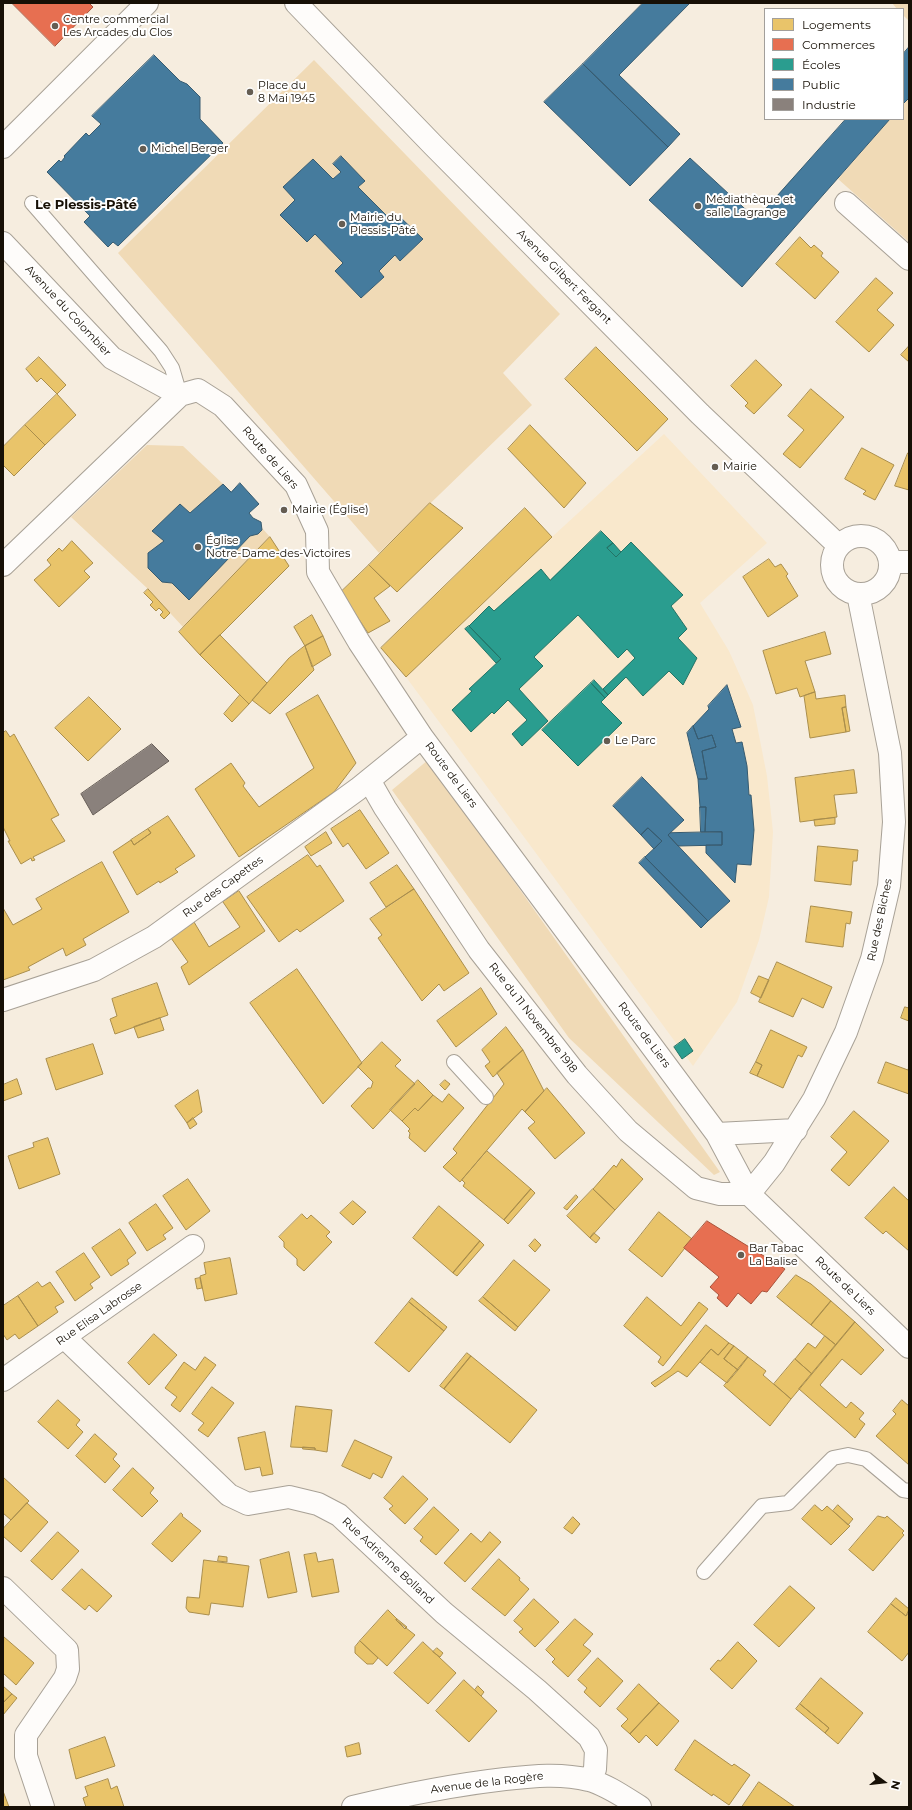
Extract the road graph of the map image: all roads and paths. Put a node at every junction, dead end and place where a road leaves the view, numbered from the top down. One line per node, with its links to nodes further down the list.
1 (147, 3): 3 (street)
2 (296, 3): 9 (street, Avenue Gilbert Fergant)
3 (3, 147)
4 (32, 203): 8 (lane)
5 (846, 203): 7 (street)
6 (3, 243): 8 (street, Avenue du Colombier)
7 (909, 259)
8 (180, 395): 11 (street); 13 (street, Route de Liers)
9 (838, 545): 10 (street); 12 (street)
10 (900, 562): 12 (street)
11 (3, 565)
12 (858, 594): 18 (street, Rue des Biches)
13 (422, 737): 14 (street, Rue des Capettes); 19 (street, Route de Liers)
14 (369, 780): 15 (street, Rue des Capettes); 20 (street, Rue du 11 Novembre 1918)
15 (3, 1000)
16 (454, 1062): 17 (lane)
17 (486, 1097)
18 (796, 1130): 19 (street); 20 (street, Rue des Biches)
19 (717, 1134): 20 (street, Route de Liers)
20 (749, 1194): 23 (street, Route de Liers)
21 (193, 1246): 22 (street, Rue Elisa Labrosse)
22 (65, 1338): 24 (street, Rue Elisa Labrosse); 28 (street, Rue Adrienne Bolland)
23 (909, 1348)
24 (3, 1380)
25 (909, 1491): 26 (lane)
26 (704, 1572)
27 (3, 1588): 29 (street)
28 (590, 1780): 30 (street, Avenue de la Rogère); 31 (street, Avenue de la Rogère)
29 (43, 1807)
30 (353, 1807)
31 (640, 1807)

